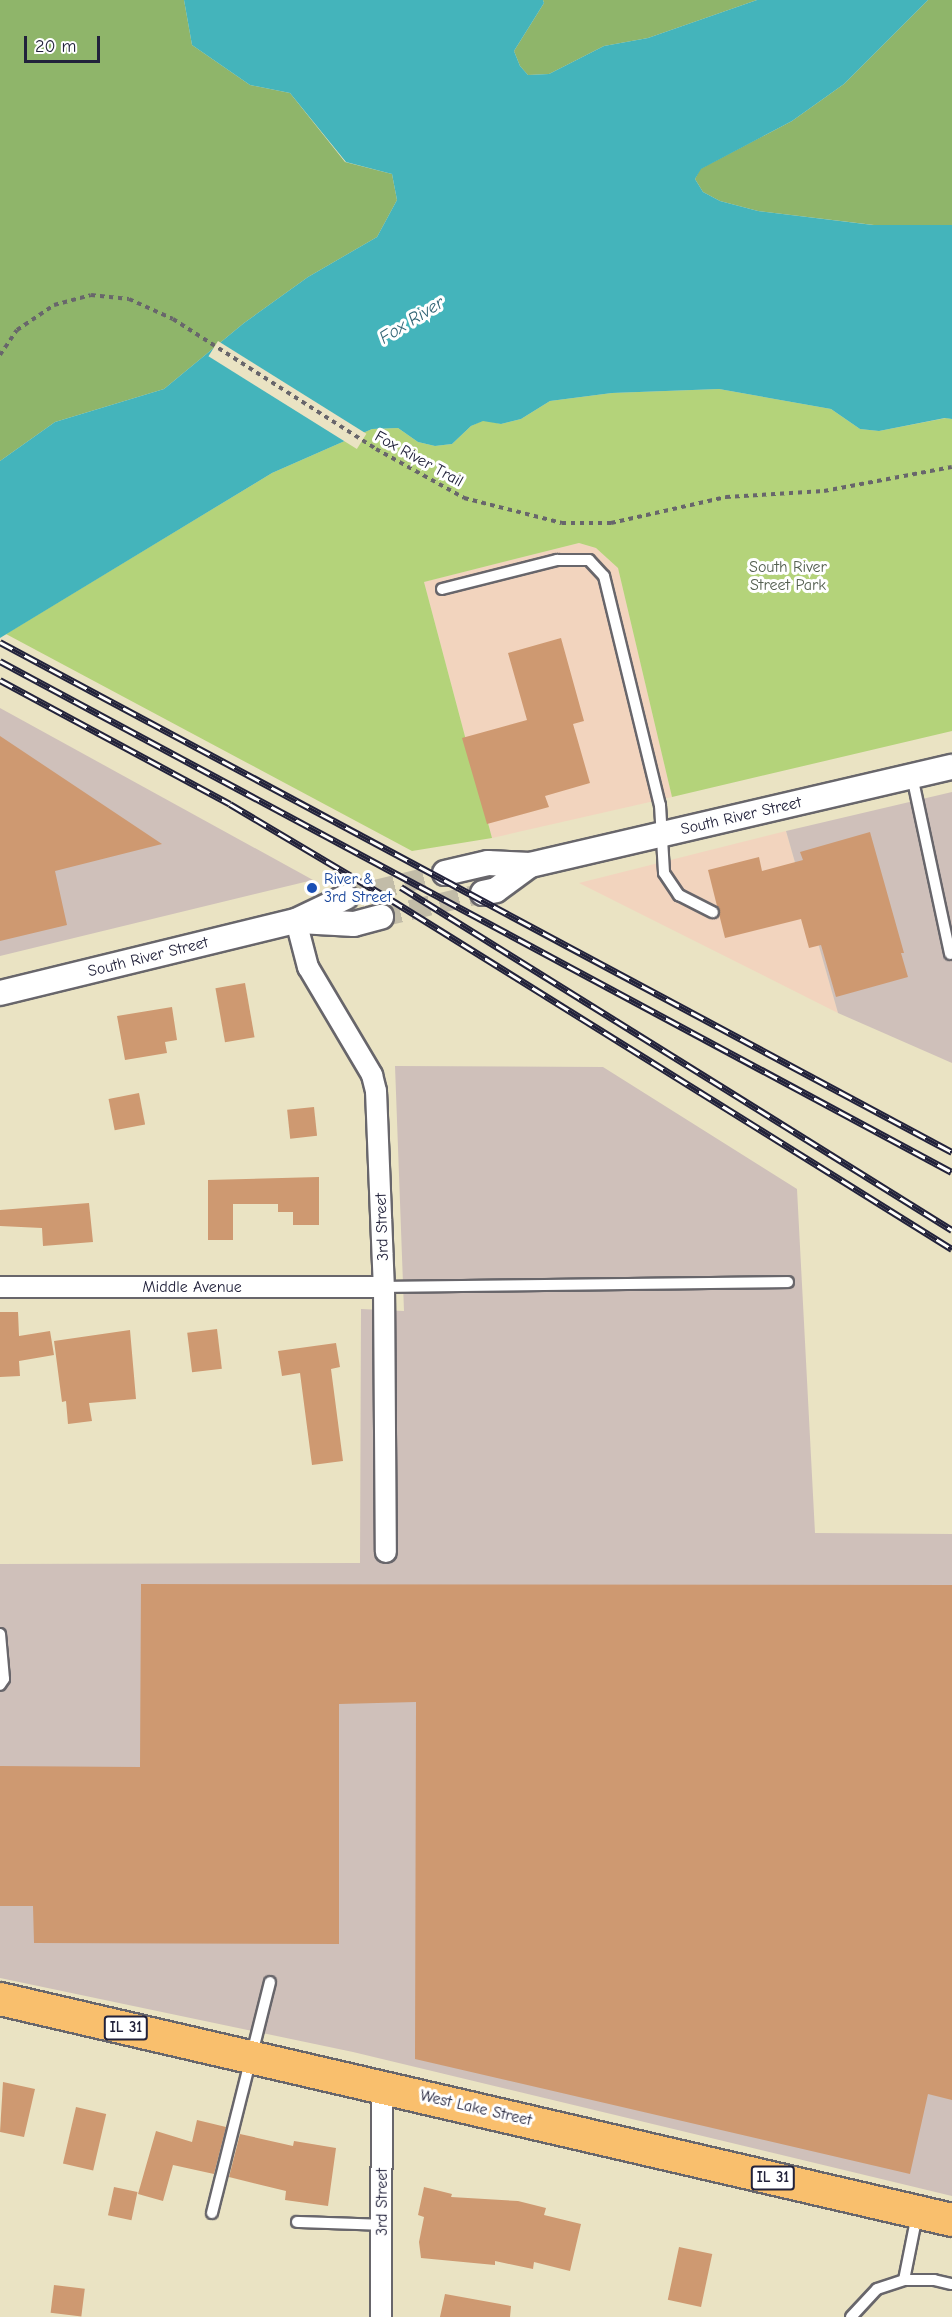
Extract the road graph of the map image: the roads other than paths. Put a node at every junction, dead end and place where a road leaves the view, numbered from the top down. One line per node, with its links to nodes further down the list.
1 (442, 589): 4 (lane)
2 (952, 767): 3 (street, South River Street)
3 (912, 776): 4 (street, South River Street); 12 (lane)
4 (660, 835): 5 (street, South River Street); 9 (lane)
5 (530, 865): 6 (street, South River Street); 7 (street, South River Street)
6 (445, 873)
7 (483, 893)
8 (346, 897): 11 (street, South River Street)
9 (713, 912)
10 (381, 917): 11 (street, South River Street)
11 (296, 921): 13 (street, South River Street); 16 (street, 3rd Street)
12 (950, 954)
13 (0, 993)
14 (788, 1282): 16 (lane)
15 (0, 1287): 16 (street, Middle Avenue)
16 (384, 1287): 17 (street, 3rd Street)
17 (386, 1552)
18 (0, 1634): 19 (lane)
19 (0, 1685)
20 (270, 1982): 22 (lane)
21 (0, 1999): 22 (main road, West Lake Street / IL 31)
22 (252, 2056): 23 (main road, West Lake Street / IL 31); 25 (lane)
23 (382, 2086): 24 (main road, West Lake Street / IL 31); 28 (street, 3rd Street)
24 (917, 2212): 26 (main road, West Lake Street / IL 31); 29 (lane)
25 (212, 2213)
26 (952, 2220)
27 (297, 2222): 28 (lane)
28 (381, 2225): 31 (street, 3rd Street)
29 (904, 2280): 30 (lane); 32 (lane)
30 (952, 2284)
31 (381, 2317)
32 (851, 2317)

